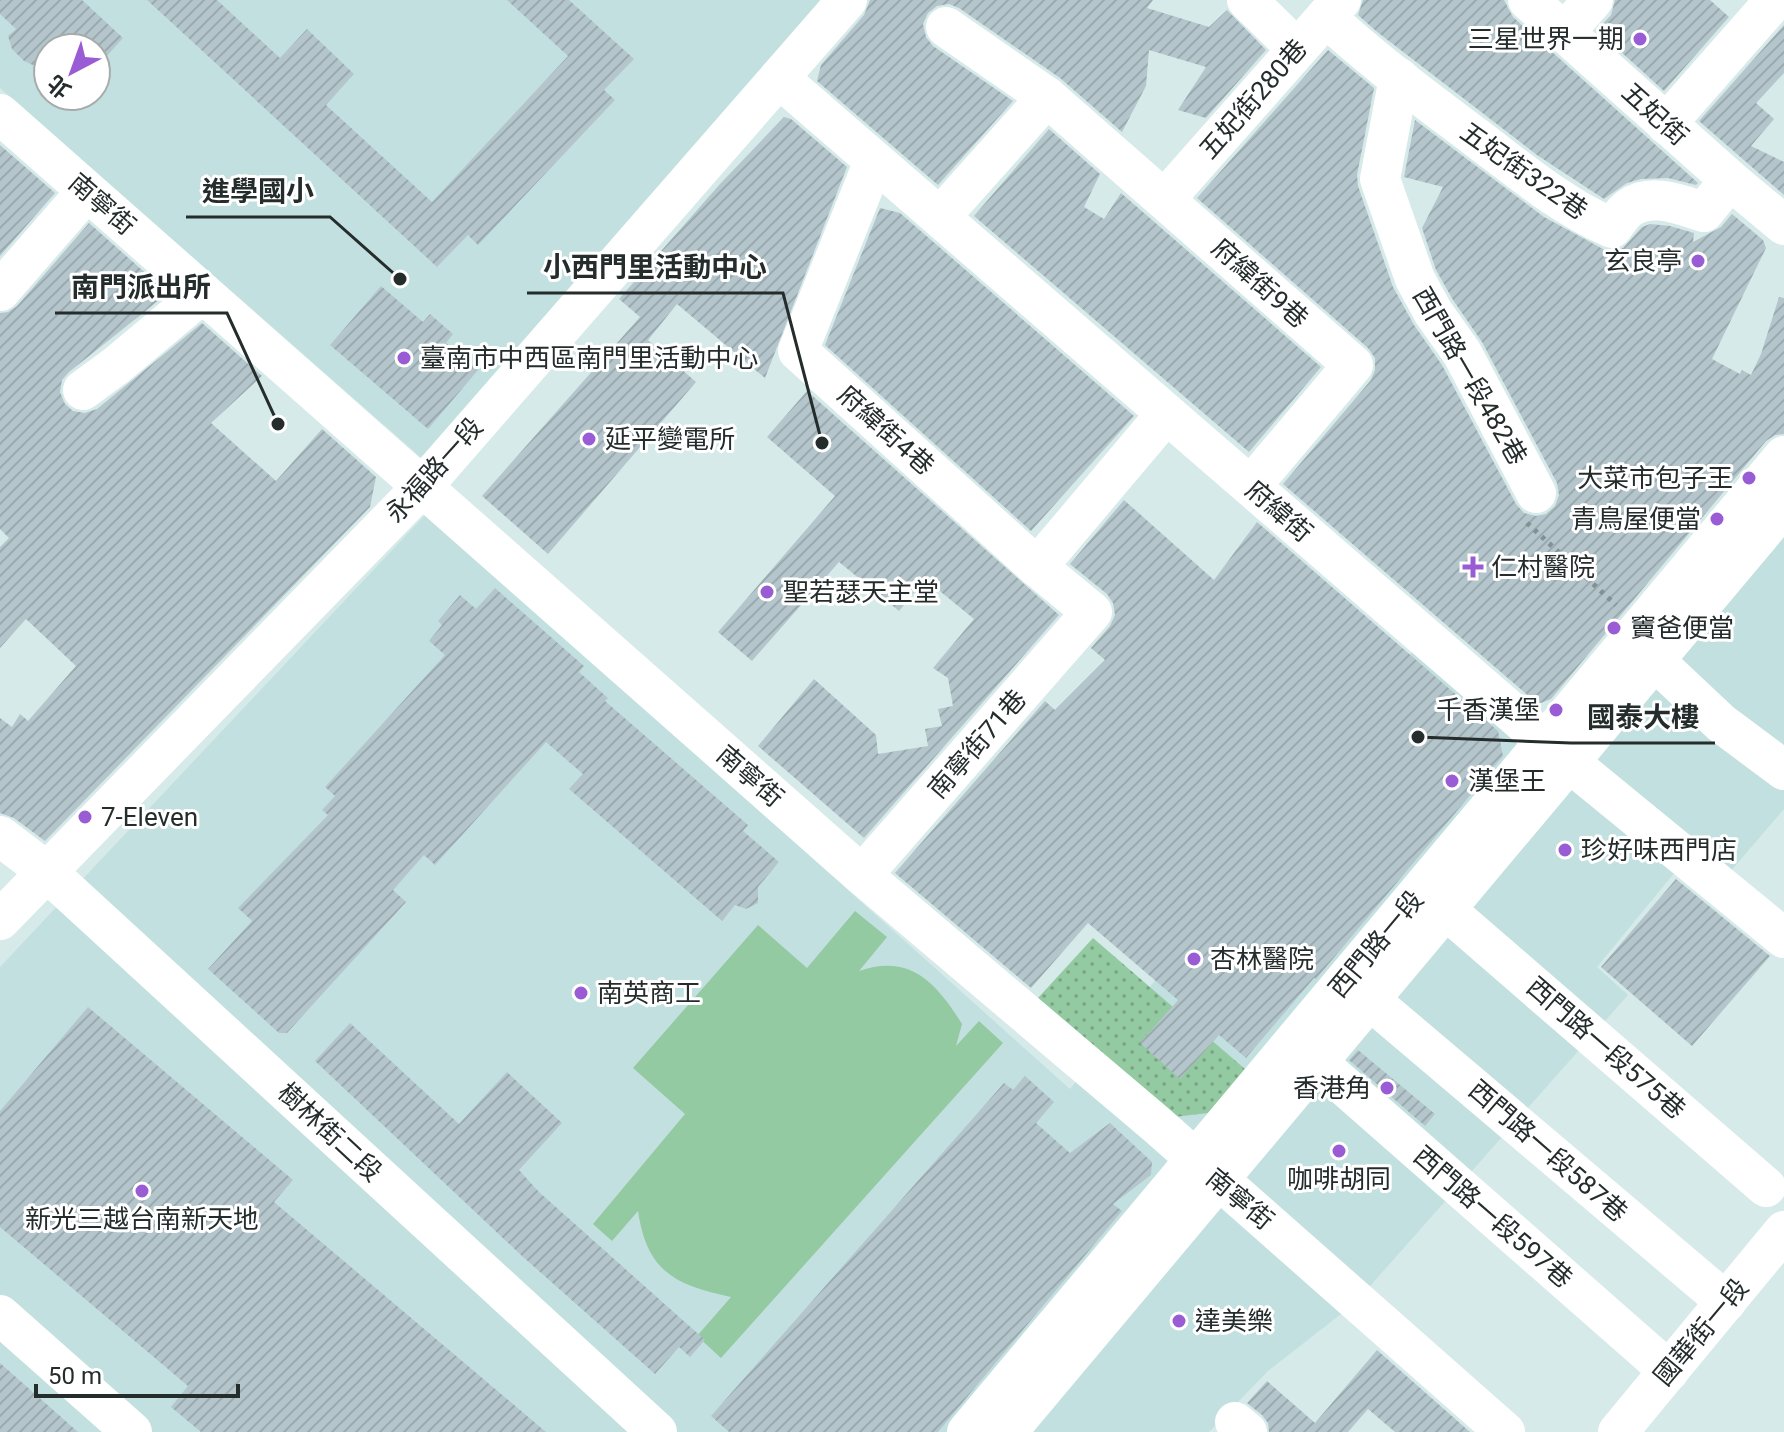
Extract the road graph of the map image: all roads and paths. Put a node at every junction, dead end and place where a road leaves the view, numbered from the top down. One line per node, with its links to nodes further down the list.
1 (847, 0): 10 (street, 永福路一段)
2 (1247, 0): 9 (street)
3 (1528, 0): 8 (street, 五妃街)
4 (1593, 0): 8 (street)
5 (1775, 0): 14 (street)
6 (1333, 9): 9 (street, 五妃街280巷); 11 (street, 五妃街322巷)
7 (946, 27): 12 (street, 府緯街9巷)
8 (1564, 33): 14 (street, 五妃街)
9 (1297, 49): 18 (street, 五妃街280巷)
10 (779, 78): 15 (street, 府緯街); 27 (street, 永福路一段)
11 (1399, 78): 16 (street, 五妃街322巷); 28 (street, 西門路一段482巷)
12 (1047, 97): 18 (street, 府緯街9巷); 19 (street)
13 (2, 119): 17 (street, 南寧街)
14 (1666, 124): 16 (street, 五妃街)
15 (874, 161): 19 (street, 府緯街); 30 (street, 府緯街4巷)
16 (1730, 180): 20 (street, 五妃街)
17 (87, 191): 21 (street); 22 (street, 南寧街)
18 (1165, 199): 26 (street, 府緯街9巷)
19 (940, 217): 24 (street, 府緯街)
20 (1784, 225)
21 (0, 291)
22 (203, 293): 23 (street); 27 (street, 南寧街)
23 (83, 390)
24 (1166, 414): 26 (street, 府緯街); 30 (street)
25 (1784, 456): 32 (street, 西門路一段)
26 (1251, 486): 33 (street, 府緯街)
27 (422, 487): 36 (street, 永福路一段); 37 (street, 南寧街)
28 (1536, 493): 32 (path, 西門路一段482巷)
29 (1784, 506): 32 (street, 西門路一段)
30 (1037, 567): 31 (street, 府緯街4巷)
31 (1092, 612): 37 (street, 南寧街71巷)
32 (1647, 644): 33 (street, 西門路一段); 34 (street)
33 (1557, 752): 38 (street, 西門路一段); 40 (street, 府緯街); 43 (street, 西門路一段)
34 (1784, 770)
35 (0, 836): 36 (street, 樹林街二段)
36 (46, 871): 39 (street, 永福路一段); 50 (street, 樹林街二段)
37 (862, 875): 43 (street, 南寧街)
38 (1445, 909): 41 (street, 西門路一段); 44 (street, 西門路一段575巷)
39 (0, 920)
40 (1784, 938)
41 (1370, 1000): 42 (street, 西門路一段); 46 (street, 西門路一段587巷)
42 (1317, 1062): 43 (street, 西門路一段); 48 (street, 西門路一段597巷)
43 (1206, 1170): 51 (street, 西門路一段); 52 (street, 西門路一段); 53 (street, 南寧街)
44 (1766, 1187)
45 (1784, 1231): 46 (street, 國華街一段)
46 (1726, 1302): 48 (street, 國華街一段)
47 (0, 1315): 49 (street)
48 (1669, 1371): 54 (street, 國華街一段)
49 (132, 1432)
50 (657, 1432)
51 (967, 1432)
52 (1007, 1432)
53 (1505, 1432)
54 (1618, 1432)

